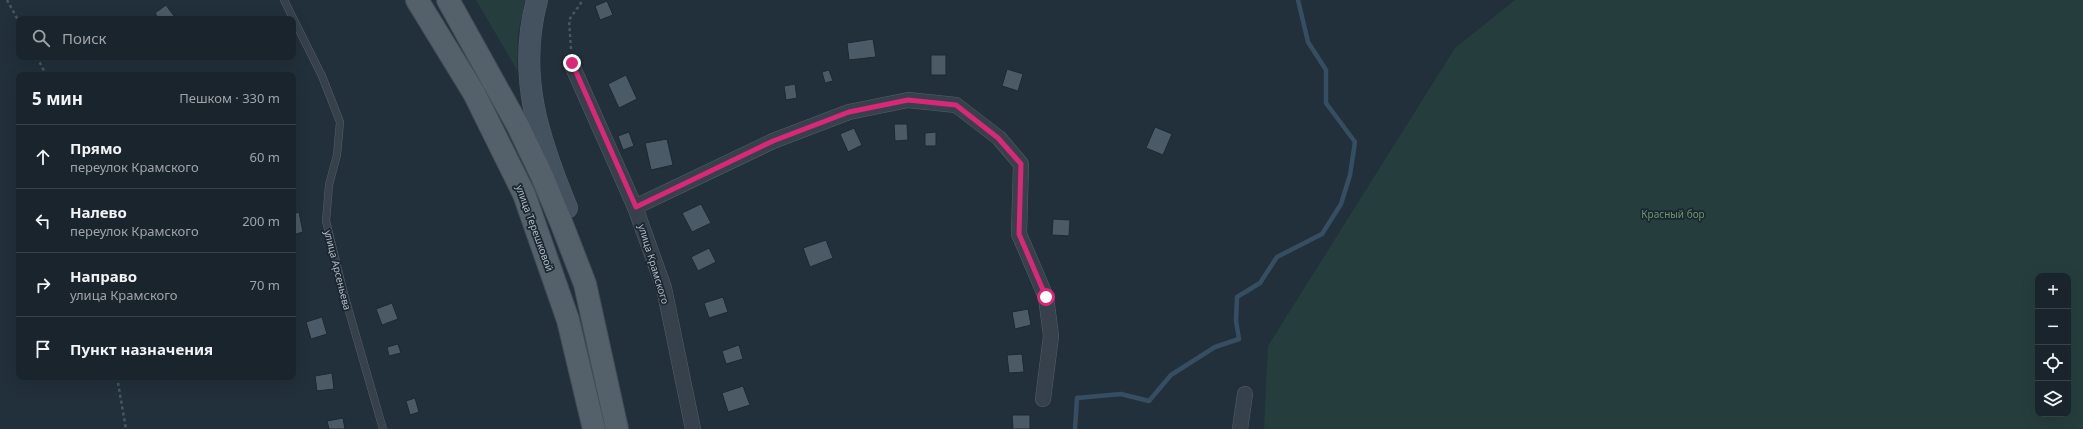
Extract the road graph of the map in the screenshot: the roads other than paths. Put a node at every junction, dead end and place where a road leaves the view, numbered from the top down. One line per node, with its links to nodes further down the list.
1 (284, 0): 5 (lane, улица Арсеньева)
2 (417, 0): 13 (main road, улица Терешковой)
3 (448, 0): 9 (main road)
4 (537, 0): 9 (main road)
5 (292, 16)
6 (296, 24): 12 (lane, улица Арсеньева)
7 (572, 63): 8 (street, улица Крамского)
8 (636, 207): 11 (street); 15 (street, улица Крамского)
9 (585, 284): 14 (main road)
10 (1245, 394): 16 (street)
11 (1043, 399)
12 (383, 429)
13 (594, 429)
14 (617, 429)
15 (693, 429)
16 (1240, 429)

